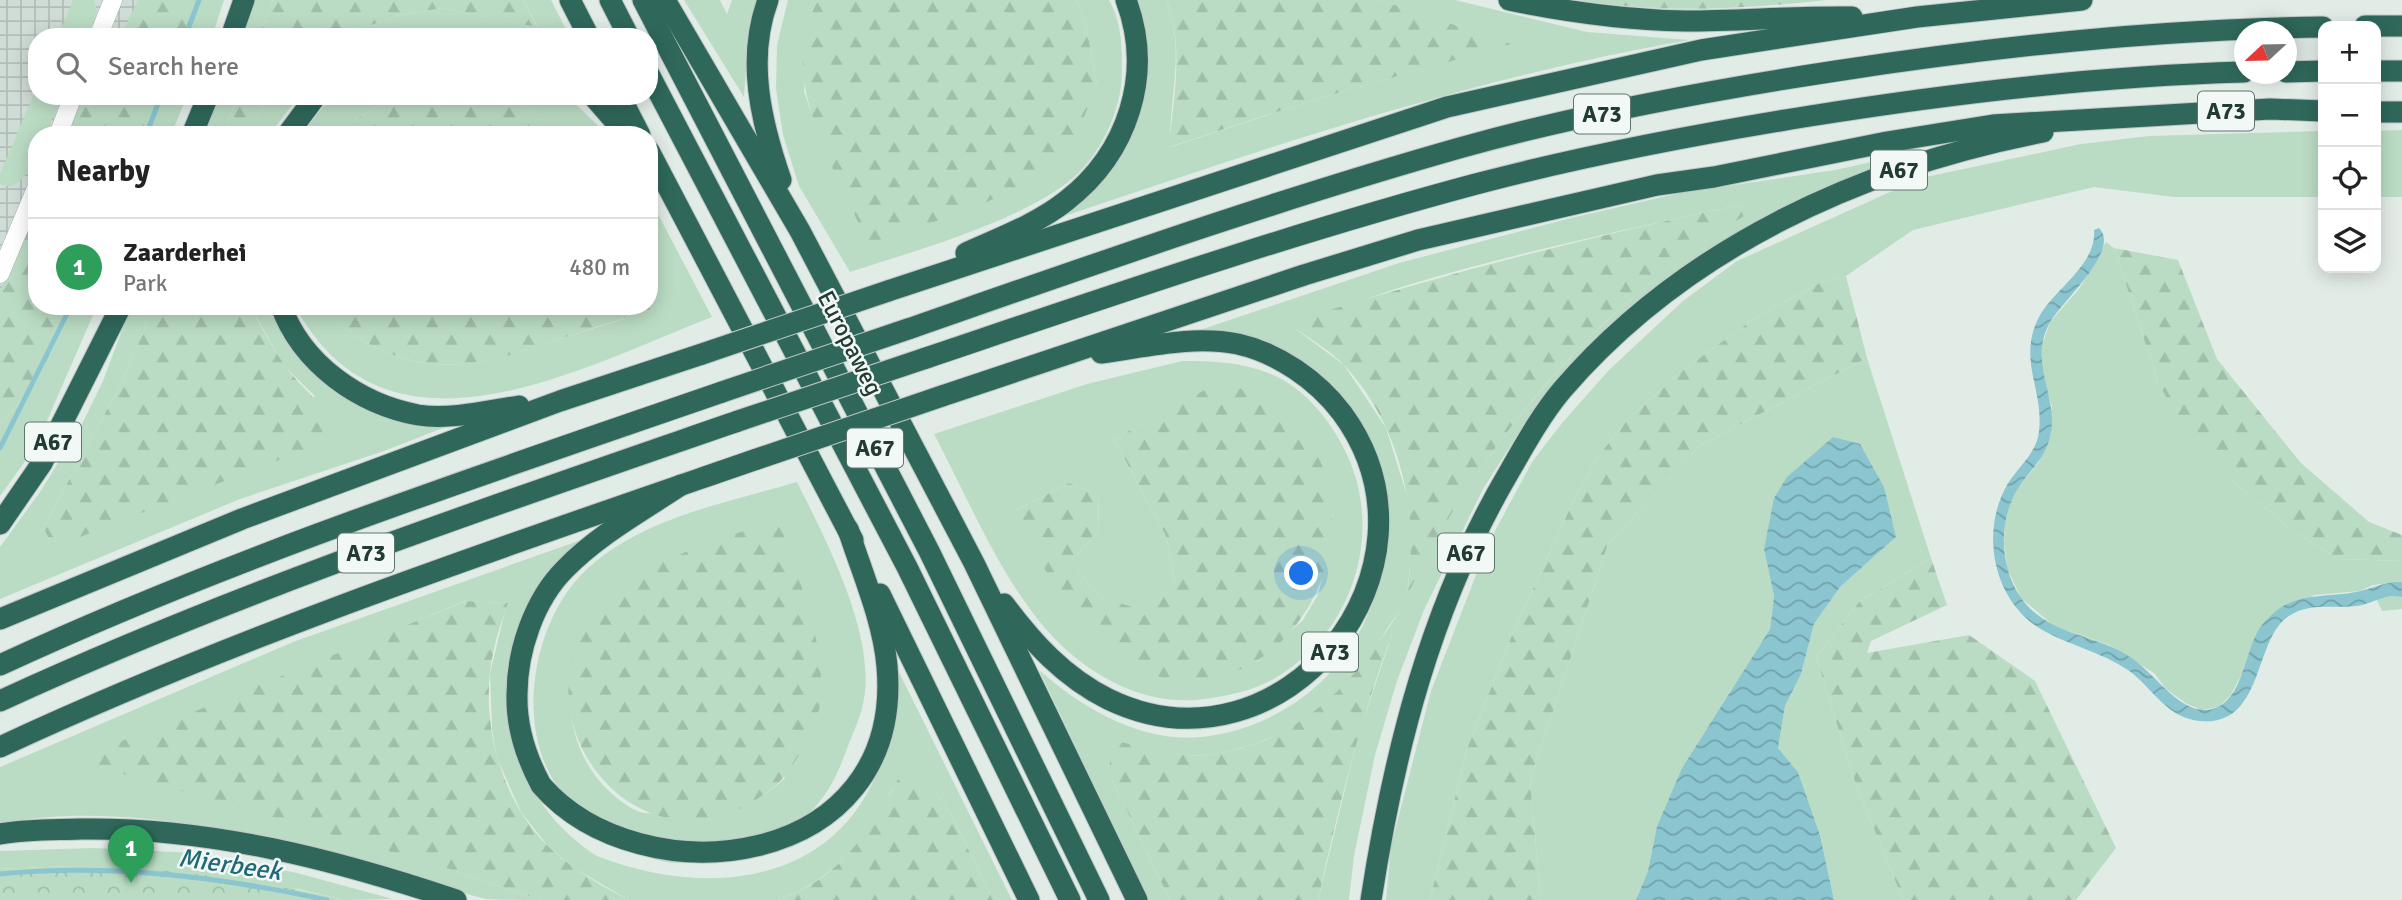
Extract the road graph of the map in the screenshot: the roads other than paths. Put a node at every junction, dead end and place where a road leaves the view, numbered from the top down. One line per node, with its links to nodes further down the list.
1 (113, 0): 15 (street)
2 (244, 0): 16 (highway)
3 (570, 0): 17 (highway)
4 (610, 0): 18 (highway)
5 (643, 0): 19 (highway, Europaweg / A67)
6 (665, 0): 45 (highway, A67)
7 (768, 0): 45 (highway, A67)
8 (1126, 0): 47 (highway)
9 (1510, 0): 11 (highway, A73)
10 (2082, 0): 11 (highway, A73)
11 (1917, 18): 47 (highway, A73)
12 (2381, 26): 13 (highway)
13 (2402, 26)
14 (2318, 27): 57 (highway, A73, bridge)
15 (102, 28)
16 (235, 28)
17 (584, 28)
18 (624, 28)
19 (658, 28)
20 (658, 29): 66 (highway, Europaweg / A67)
21 (2318, 71): 24 (highway)
22 (2381, 71): 23 (highway)
23 (2402, 71)
24 (2297, 72)
25 (2234, 73): 58 (highway, A73, bridge)
26 (658, 91): 65 (highway, A67)
27 (70, 105): 36 (street)
28 (204, 105): 37 (highway)
29 (309, 105): 38 (highway)
30 (601, 105): 39 (highway)
31 (625, 105): 40 (highway)
32 (2318, 111): 35 (highway, A73)
33 (2381, 112): 34 (highway)
34 (2402, 112)
35 (2128, 116): 50 (highway, A73); 68 (highway, A67)
36 (61, 126)
37 (196, 126)
38 (294, 126)
39 (619, 126)
40 (635, 126)
41 (658, 168): 44 (highway, A67)
42 (658, 178): 44 (highway)
43 (28, 207): 46 (street)
44 (678, 207): 54 (highway, A67)
45 (800, 231): 55 (highway, A67)
46 (0, 274)
47 (888, 290): 51 (highway, A73, bridge)
48 (116, 315): 53 (highway, A67)
49 (286, 315): 51 (highway, A73)
50 (1054, 359): 52 (highway, A73, bridge); 55 (highway, A73)
51 (559, 401): 56 (highway, A73)
52 (681, 485): 59 (highway, A73); 61 (highway)
53 (0, 523)
54 (848, 529): 62 (highway, A67); 64 (highway, A67)
55 (974, 563): 67 (highway, A67)
56 (0, 619)
57 (0, 665)
58 (0, 701)
59 (0, 747)
60 (0, 834): 63 (highway)
61 (594, 848)
62 (795, 854)
63 (456, 900)
64 (1029, 900)
65 (1070, 900)
66 (1099, 900)
67 (1137, 900)
68 (1371, 900)

